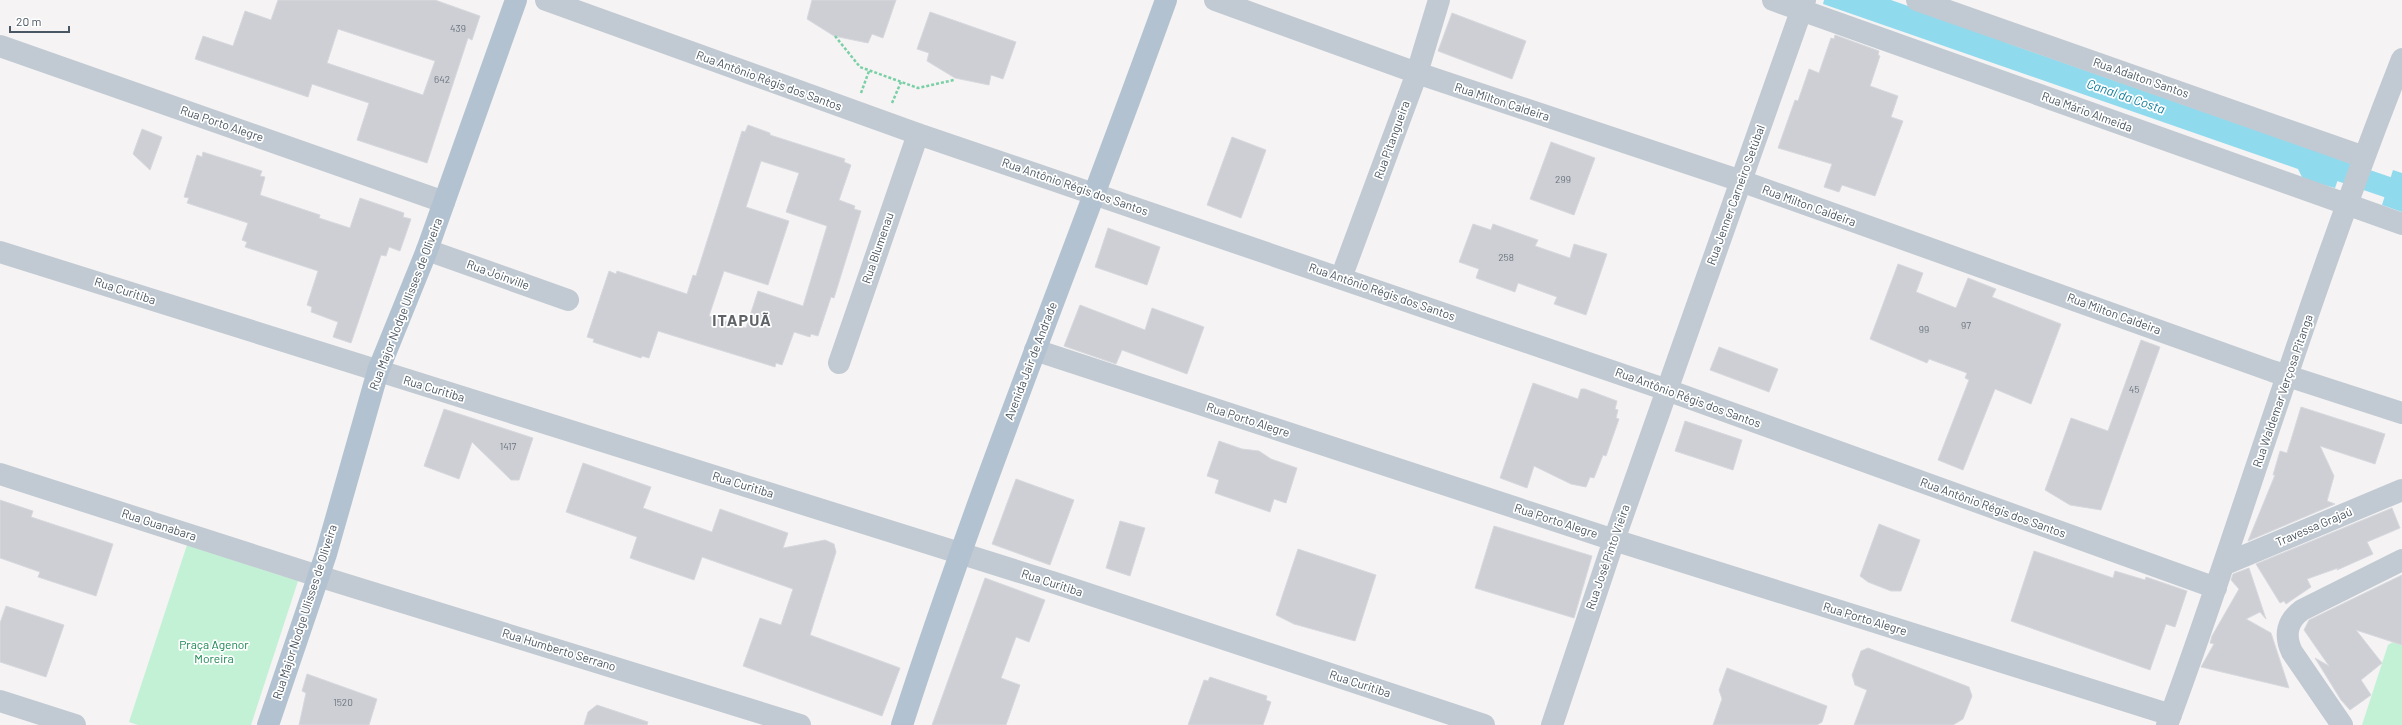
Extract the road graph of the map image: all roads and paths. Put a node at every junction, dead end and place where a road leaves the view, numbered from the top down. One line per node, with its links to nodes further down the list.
1 (516, 0): 19 (main road, Rua Major Nodge Ulisses de Oliveira)
2 (546, 0): 14 (street, Rua Antônio Régis dos Santos)
3 (1166, 0): 17 (main road, Avenida Jair de Andrade)
4 (1215, 0): 12 (street, Rua Milton Caldeira)
5 (1439, 0): 12 (street, Rua Pitangueira)
6 (1773, 0): 8 (street, Rua Mário Almeida)
7 (1917, 0): 15 (street, Rua Adalton Santos)
8 (1803, 5): 16 (street, Rua Jenner Carneiro Setúbal); 18 (street, Rua Mário Almeida)
9 (835, 36): 13 (path)
10 (0, 46): 19 (street, Rua Porto Alegre)
11 (2402, 59): 15 (street, Rua Waldemar Verçosa Pitanga)
12 (1417, 73): 16 (street, Rua Milton Caldeira); 23 (street, Rua Pitangueira)
13 (954, 80)
14 (918, 134): 17 (street, Rua Antônio Régis dos Santos); 26 (street, Rua Blumenau)
15 (2363, 160): 18 (street, Rua Waldemar Verçosa Pitanga)
16 (1741, 181): 28 (street, Rua Milton Caldeira); 29 (street, Rua Jenner Carneiro Setúbal)
17 (1096, 194): 23 (street, Rua Antônio Régis dos Santos); 25 (main road, Avenida Jair de Andrade)
18 (2349, 201): 20 (street, Rua Mário Almeida); 28 (street, Rua Waldemar Verçosa Pitanga)
19 (444, 202): 21 (main road, Rua Major Nodge Ulisses de Oliveira)
20 (2402, 224)
21 (427, 250): 24 (street, Rua Joinville); 27 (main road, Rua Major Nodge Ulisses de Oliveira)
22 (0, 252): 27 (street, Rua Curitiba)
23 (1341, 278): 29 (street, Rua Antônio Régis dos Santos)
24 (568, 300)
25 (1035, 350): 33 (street, Rua Porto Alegre); 34 (main road, Avenida Jair de Andrade)
26 (839, 363)
27 (378, 371): 34 (street, Rua Curitiba); 37 (main road, Rua Major Nodge Ulisses de Oliveira)
28 (2287, 376): 30 (street, Rua Milton Caldeira); 36 (street, Rua Waldemar Verçosa Pitanga)
29 (1666, 390): 33 (street, Rua José Pinto Vieira); 38 (street, Rua Antônio Régis dos Santos)
30 (2402, 413)
31 (0, 474): 37 (street, Rua Guanabara)
32 (2402, 490): 36 (street, Travessa Grajaú)
33 (1614, 540): 40 (street, Rua Porto Alegre); 46 (street, Rua José Pinto Vieira)
34 (961, 553): 44 (main road, Avenida Jair de Andrade); 45 (street, Rua Curitiba)
35 (2402, 560): 47 (street)
36 (2225, 564): 38 (street, Rua Waldemar Verçosa Pitanga)
37 (318, 576): 42 (main road, Rua Major Nodge Ulisses de Oliveira); 43 (street, Rua Humberto Serrano)
38 (2216, 588): 40 (street, Rua Waldemar Verçosa Pitanga)
39 (0, 700): 41 (street)
40 (2169, 720)
41 (75, 725)
42 (268, 725)
43 (800, 725)
44 (902, 725)
45 (1484, 725)
46 (1552, 725)
47 (2342, 725)

